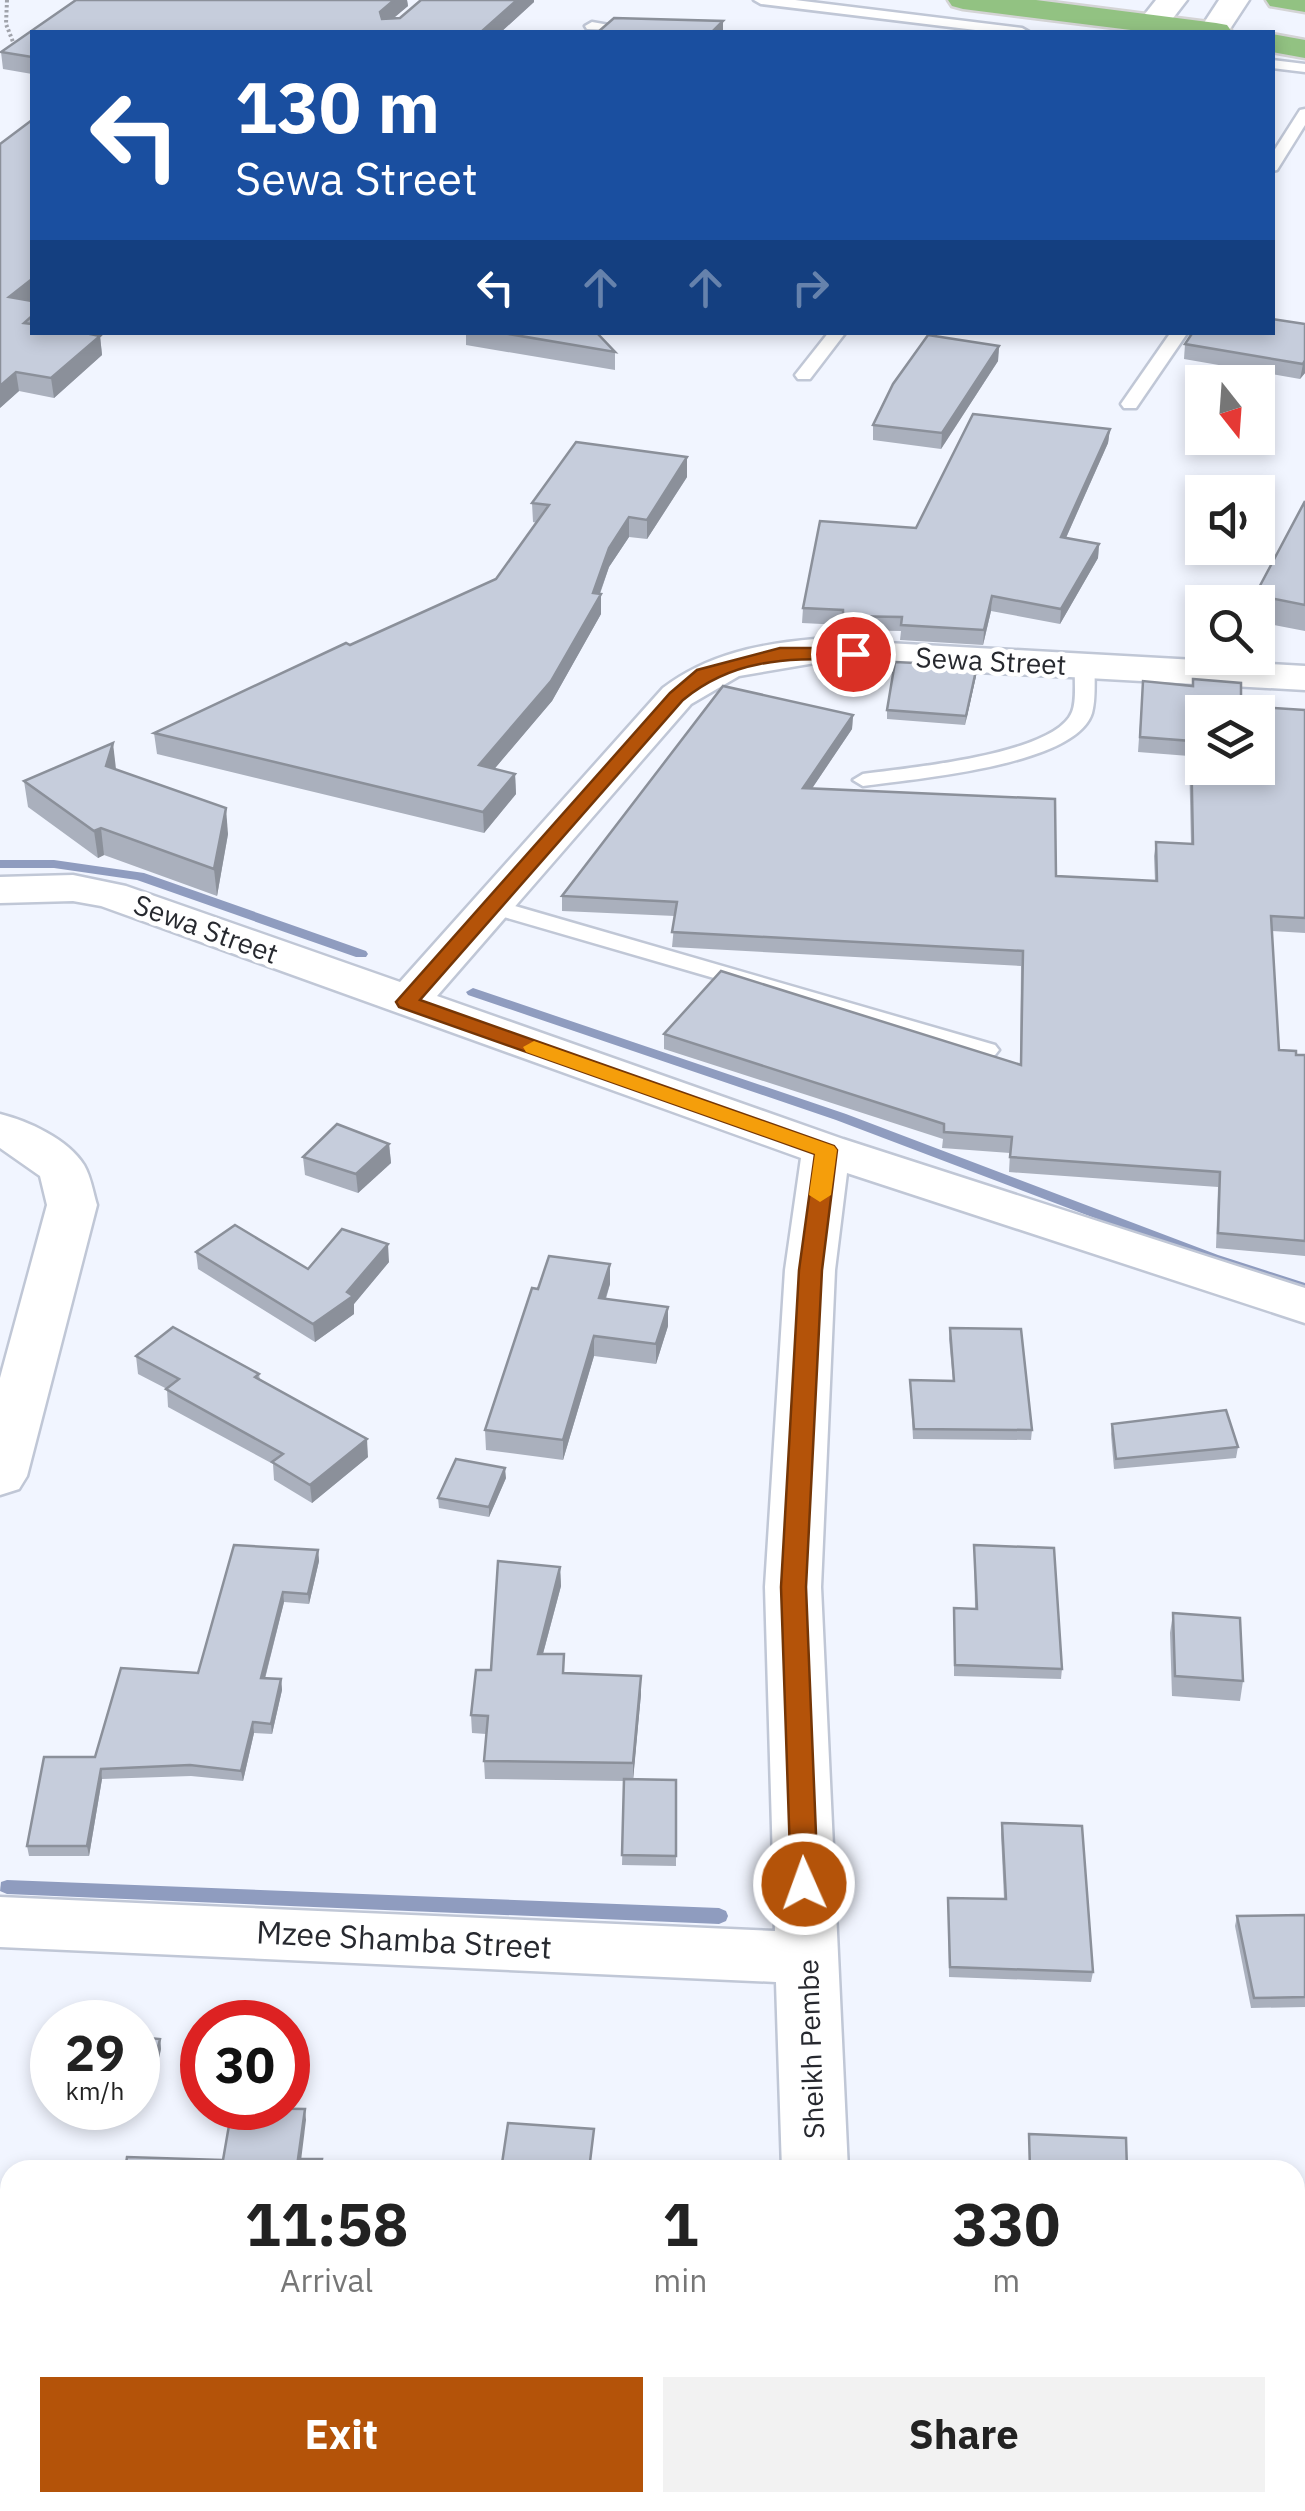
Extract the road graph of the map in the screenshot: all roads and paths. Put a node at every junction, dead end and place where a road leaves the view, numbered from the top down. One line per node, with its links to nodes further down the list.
1 (7, 0): 14 (path)
2 (760, 0): 6 (lane)
3 (964, 0): 8 (highway)
4 (1234, 0): 13 (main road)
5 (1282, 0): 7 (highway)
6 (793, 2): 11 (lane)
7 (1305, 3)
8 (1162, 12): 12 (highway)
9 (592, 26): 10 (lane)
10 (636, 30)
11 (1007, 30)
12 (1210, 30)
13 (1216, 30)
14 (14, 44): 16 (path); 18 (path)
15 (1275, 44): 17 (highway)
16 (30, 47)
17 (1305, 49)
18 (18, 51)
19 (1275, 64): 20 (lane)
20 (1305, 68)
21 (1305, 113): 22 (lane)
22 (1275, 162)
23 (836, 335): 25 (lane)
24 (1178, 335): 26 (lane)
25 (804, 375)
26 (1130, 404)
27 (1085, 666): 28 (street, Sewa Street); 29 (lane); 31 (street, Sewa Street)
28 (1305, 678)
29 (863, 780)
30 (0, 890): 32 (street, Sewa Street)
31 (491, 906): 32 (street, Sewa Street); 33 (lane)
32 (407, 1002): 35 (street, Sewa Street)
33 (987, 1050)
34 (0, 1129): 37 (street)
35 (826, 1150): 36 (street, Sewa Street); 39 (street, Sheikh Pembe)
36 (1305, 1306)
37 (0, 1476)
38 (0, 1922): 39 (street, Mzee Shamba Street)
39 (807, 1958): 40 (street, Sheikh Pembe)
40 (815, 2160)

